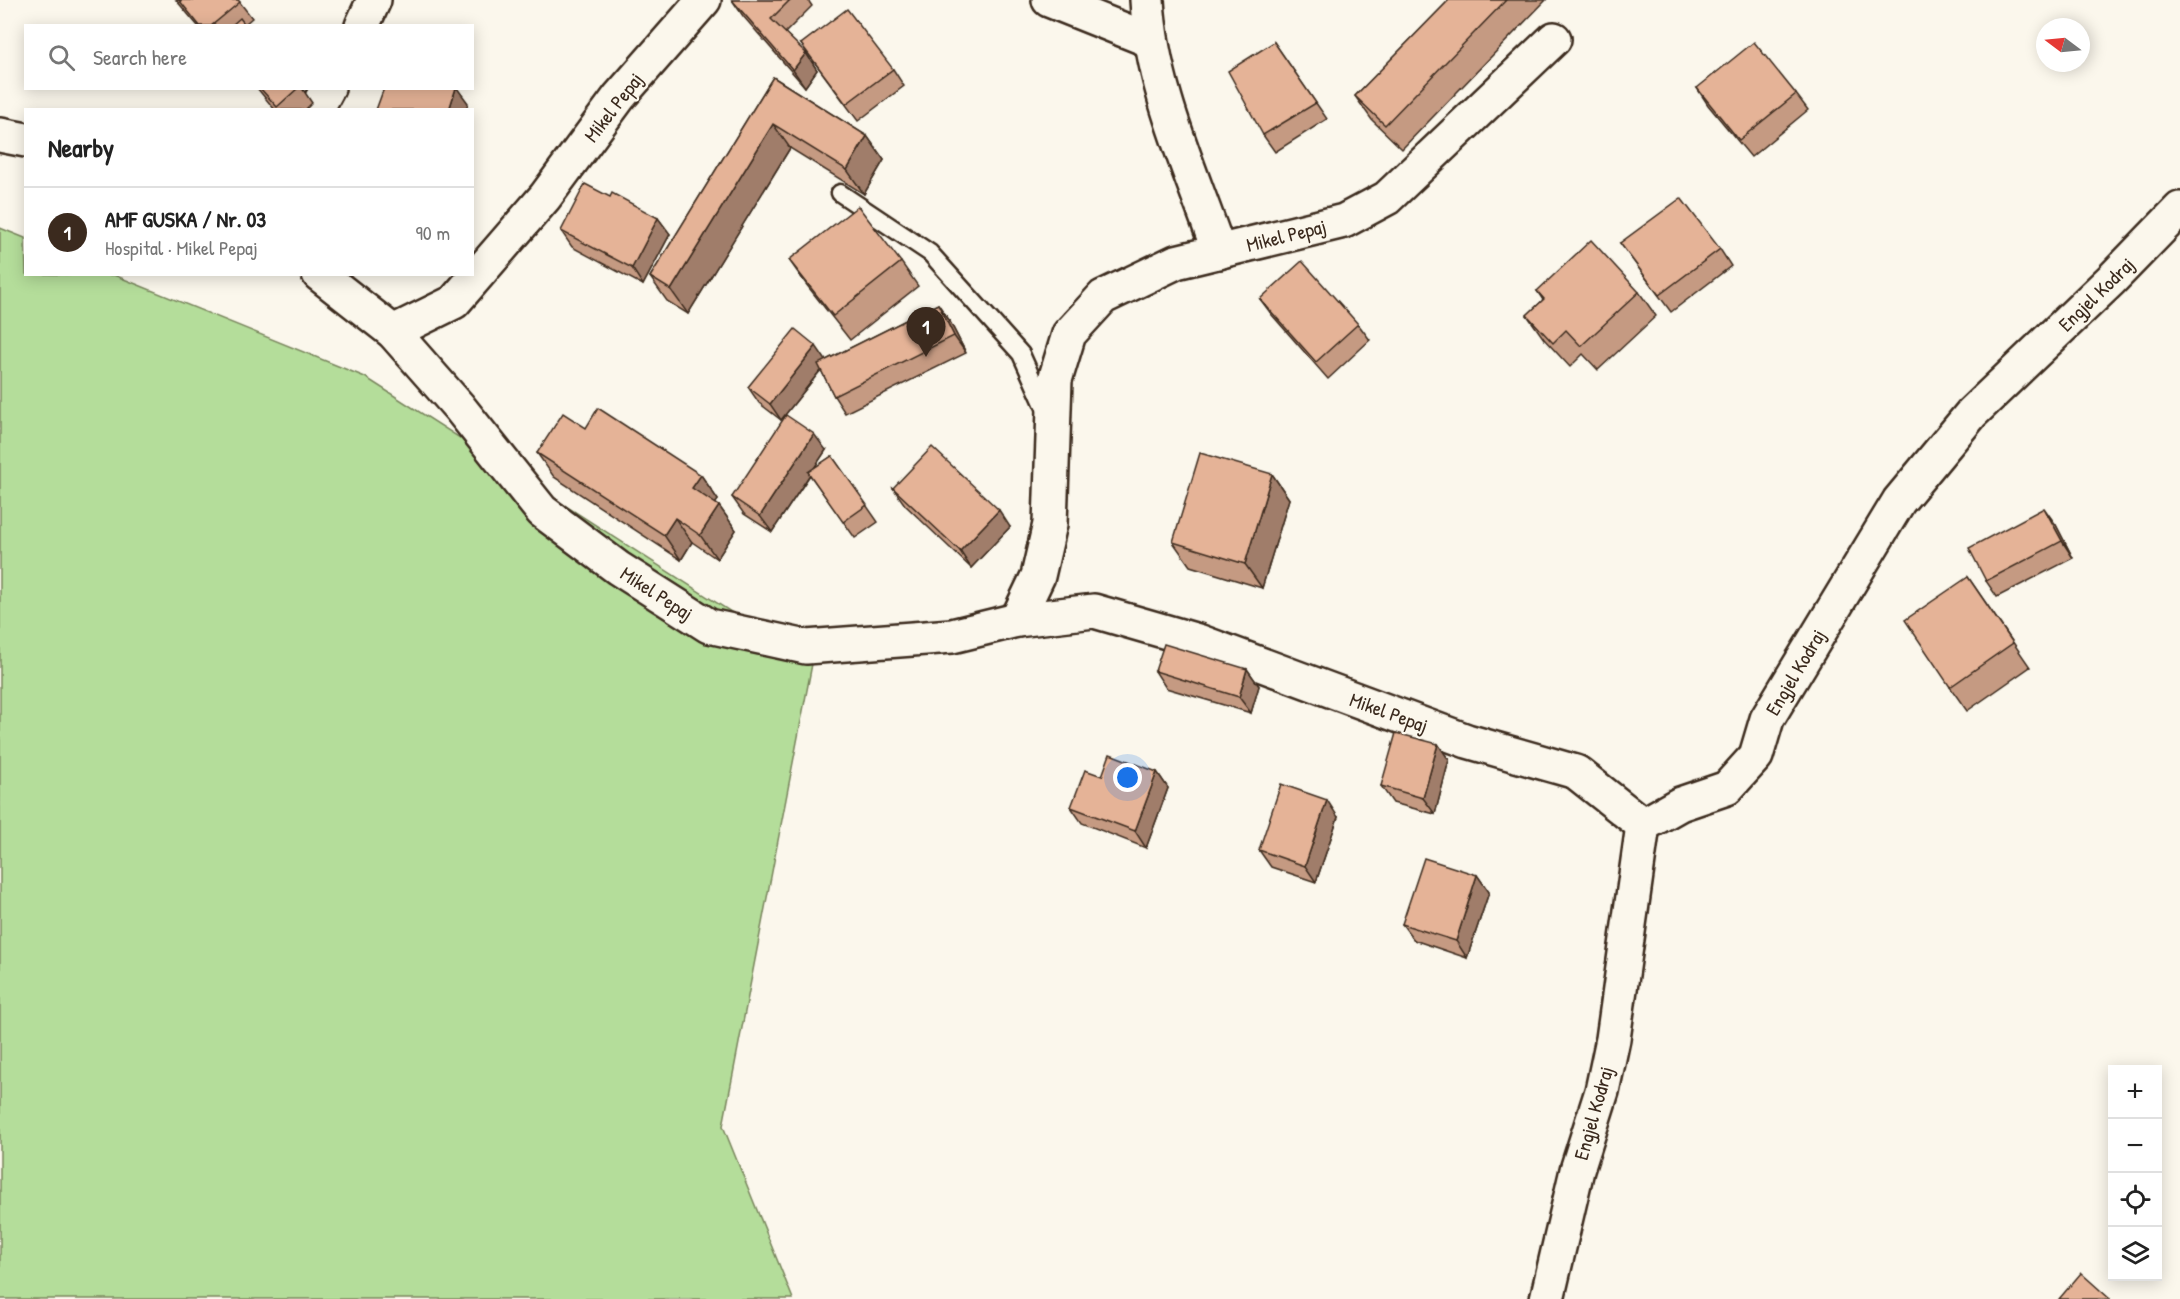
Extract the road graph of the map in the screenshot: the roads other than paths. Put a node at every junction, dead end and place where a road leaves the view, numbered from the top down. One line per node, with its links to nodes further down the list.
1 (374, 0): 5 (street)
2 (704, 0): 16 (street, Mikel Pepaj)
3 (1049, 0): 7 (street)
4 (1147, 0): 7 (street)
5 (363, 24)
6 (1554, 39): 14 (street, Mikel Pepaj)
7 (1149, 40): 14 (street)
8 (327, 90): 9 (street)
9 (317, 108)
10 (0, 135): 11 (street)
11 (24, 140)
12 (840, 193): 17 (lane, Mikel Pepaj)
13 (2180, 209): 19 (street, Engjel Kodraj)
14 (1219, 252): 17 (street, Mikel Pepaj)
15 (322, 276): 16 (street, Mikel Pepaj)
16 (393, 332): 18 (street, Mikel Pepaj)
17 (1053, 426): 18 (street, Mikel Pepaj)
18 (1017, 620): 19 (street, Mikel Pepaj)
19 (1643, 825): 20 (street, Engjel Kodraj)
20 (1547, 1299)

